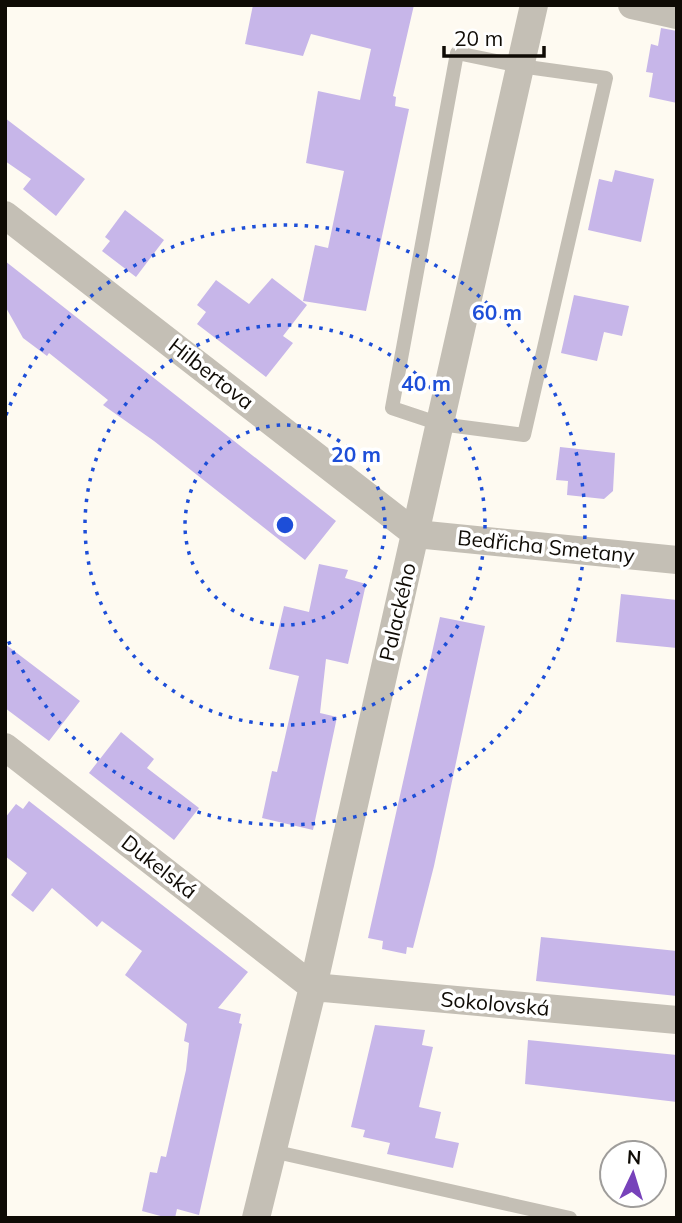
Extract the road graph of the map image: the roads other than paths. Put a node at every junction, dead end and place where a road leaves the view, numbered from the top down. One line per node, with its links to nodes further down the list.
1 (534, 5): 4 (street, Palackého)
2 (632, 5): 3 (street)
3 (677, 15)
4 (520, 66): 6 (street, Palackého); 6 (lane); 6 (lane)
5 (5, 215): 7 (street, Hilbertova)
6 (440, 424): 7 (street, Palackého)
7 (416, 534): 8 (street, Bedřicha Smetany); 10 (street, Palackého)
8 (677, 559)
9 (5, 747): 10 (street, Dukelská)
10 (313, 988): 11 (street, Sokolovská); 12 (street, Palackého)
11 (677, 1020)
12 (272, 1151): 13 (street, Palackého); 14 (lane)
13 (256, 1218)
14 (570, 1218)

